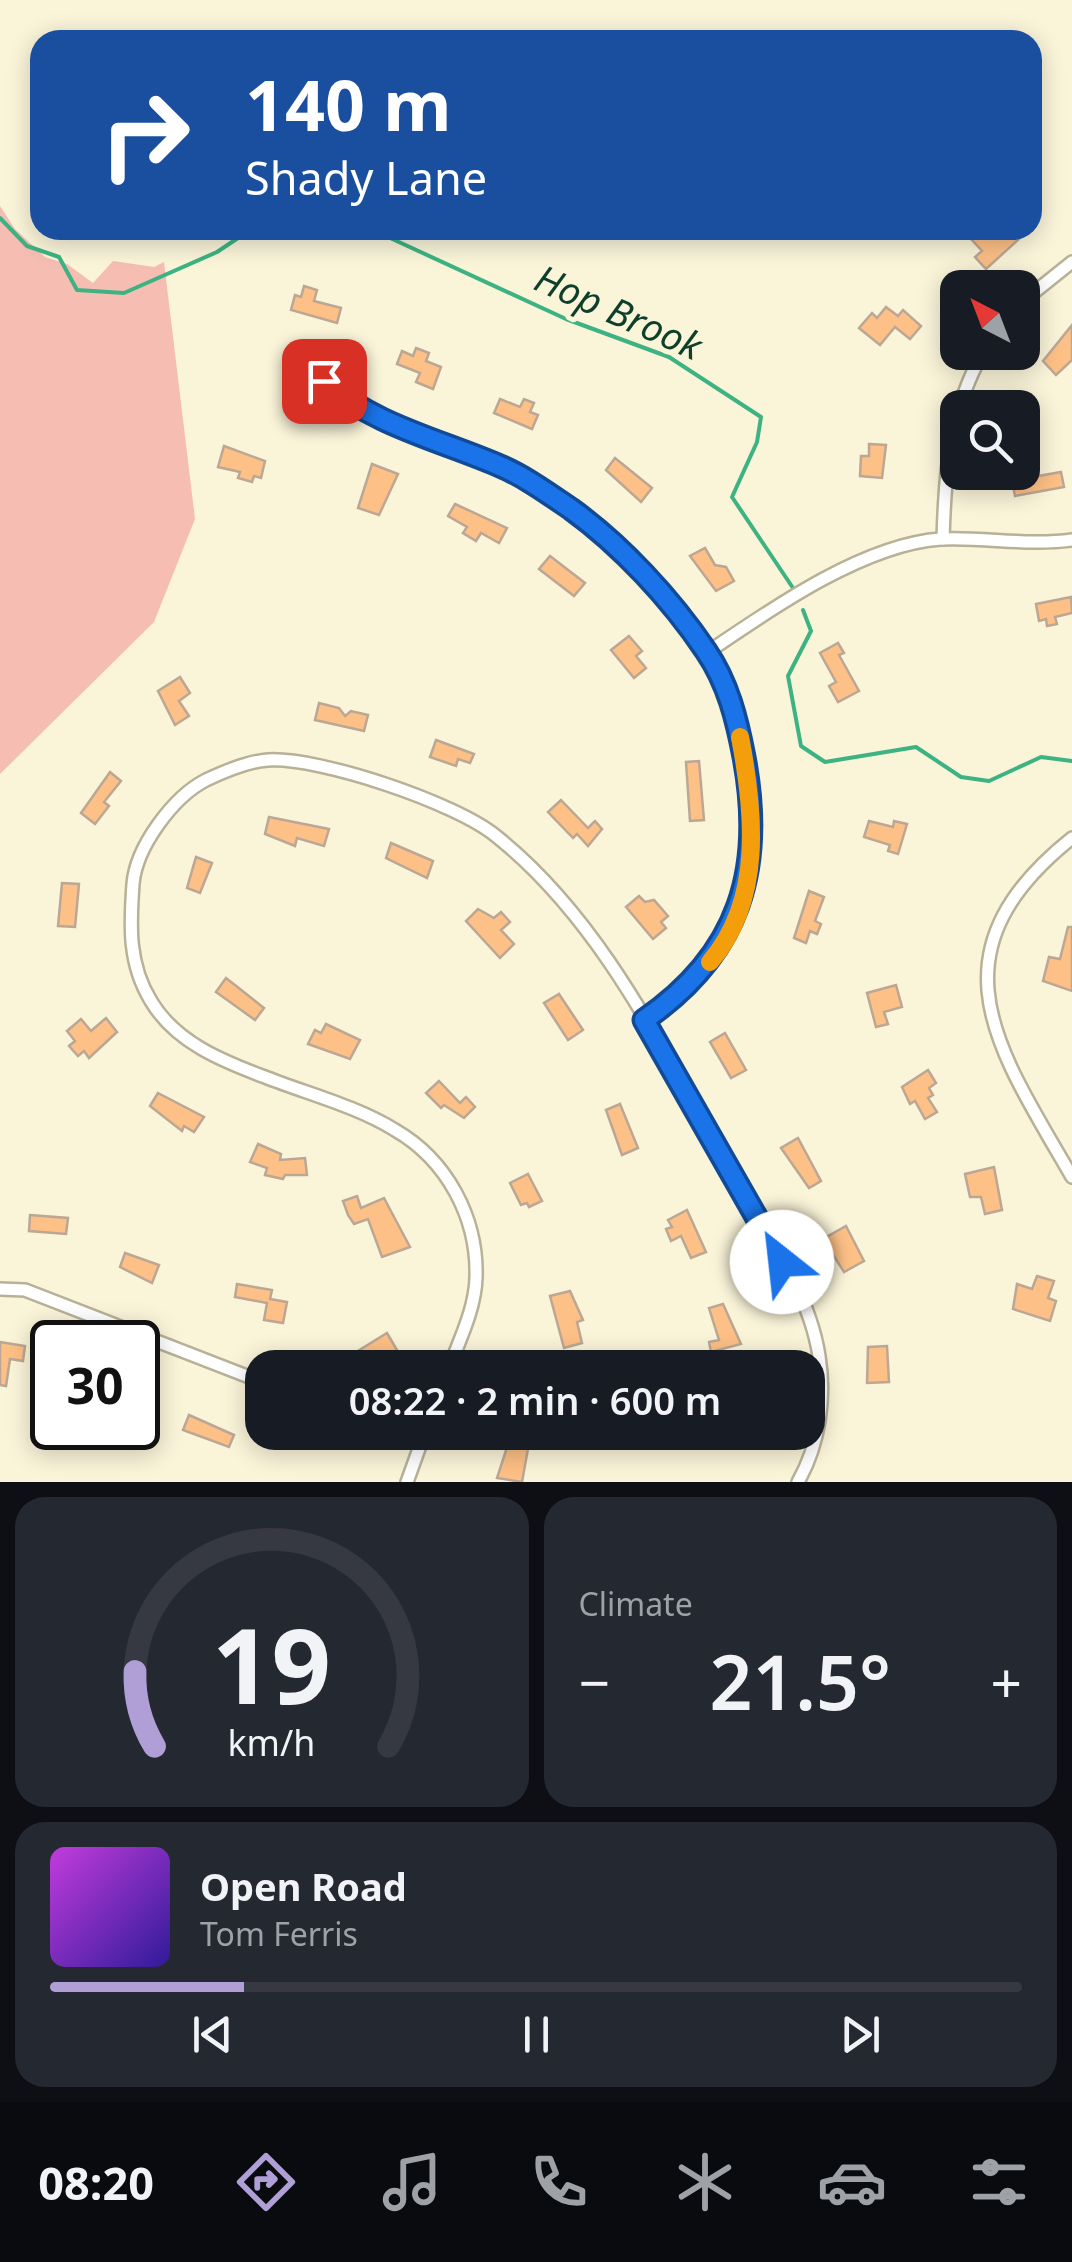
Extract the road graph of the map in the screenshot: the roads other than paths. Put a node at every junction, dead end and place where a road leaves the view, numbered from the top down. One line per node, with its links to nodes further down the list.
1 (1072, 262): 2 (street)
2 (1040, 288)
3 (974, 370): 5 (street)
4 (324, 381): 7 (street)
5 (944, 539): 6 (street); 7 (street)
6 (1072, 540)
7 (708, 652): 9 (street)
8 (1072, 838): 10 (street)
9 (644, 1020): 12 (street); 16 (street)
10 (1072, 1177)
11 (0, 1289): 13 (street)
12 (455, 1350)
13 (245, 1375)
14 (419, 1450): 15 (street)
15 (407, 1482)
16 (798, 1482)

